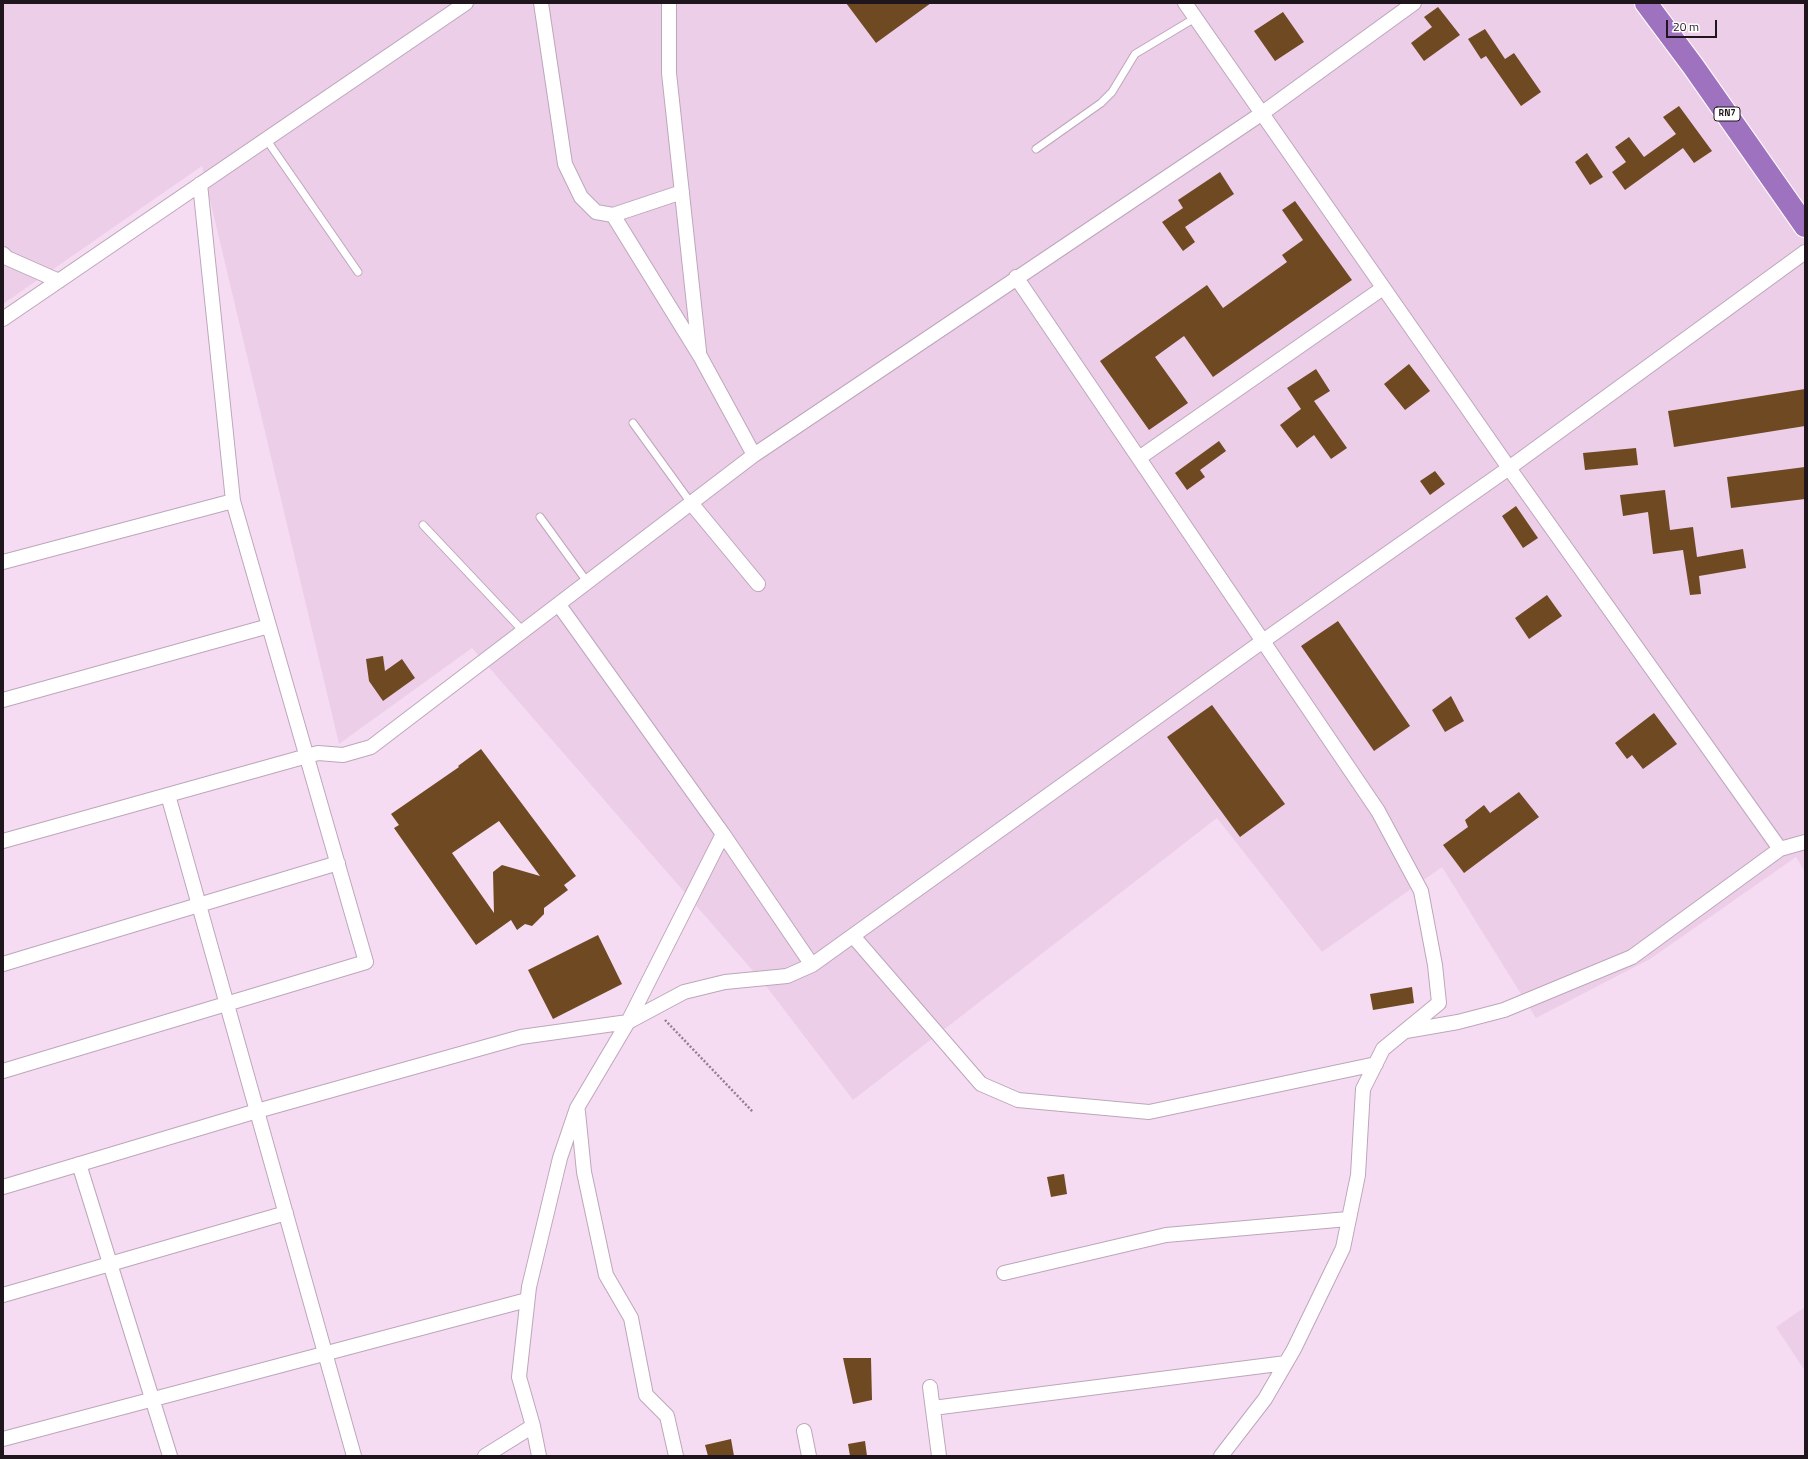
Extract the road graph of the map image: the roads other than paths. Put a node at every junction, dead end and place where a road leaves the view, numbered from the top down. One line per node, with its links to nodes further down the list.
1 (466, 3): 9 (street)
2 (541, 3): 13 (street)
3 (669, 3): 12 (street)
4 (1185, 3): 7 (street)
5 (1414, 3): 8 (street)
6 (1646, 3): 14 (highway, RN7)
7 (1195, 18): 8 (street); 10 (lane)
8 (1261, 114): 18 (street); 20 (street)
9 (266, 139): 11 (street); 17 (lane)
10 (1036, 149)
11 (200, 184): 19 (street); 27 (street)
12 (682, 192): 13 (street); 22 (street)
13 (613, 215): 22 (street)
14 (1805, 226)
15 (1805, 252): 26 (street)
16 (3, 254): 19 (street)
17 (358, 272)
18 (1016, 277): 24 (street); 25 (street)
19 (59, 281): 21 (street)
20 (1383, 288): 25 (street); 26 (street)
21 (3, 319)
22 (700, 356): 24 (street)
23 (633, 423): 28 (lane)
24 (754, 455): 28 (street)
25 (1139, 458): 37 (street)
26 (1509, 468): 37 (street); 44 (street)
27 (233, 502): 31 (street); 35 (street)
28 (691, 503): 32 (street); 33 (street)
29 (540, 517): 32 (lane)
30 (423, 525): 36 (lane)
31 (3, 562)
32 (588, 583): 34 (street)
33 (758, 584)
34 (559, 605): 36 (street); 41 (street)
35 (269, 626): 38 (street); 39 (street)
36 (524, 632): 39 (street)
37 (1263, 641): 47 (street); 52 (street)
38 (3, 700)
39 (307, 756): 40 (street); 45 (street)
40 (168, 795): 42 (street); 46 (street)
41 (723, 834): 49 (street); 51 (street)
42 (3, 841)
43 (1805, 843): 44 (street)
44 (1780, 849): 52 (street)
45 (338, 863): 46 (street); 50 (street)
46 (199, 905): 48 (street); 50 (street)
47 (853, 936): 49 (street); 53 (street)
48 (3, 964)
49 (812, 965): 51 (street)
50 (227, 1004): 54 (street); 56 (street)
51 (628, 1022): 55 (street); 56 (street)
52 (1404, 1031): 53 (street)
53 (1376, 1064): 60 (street)
54 (3, 1071)
55 (577, 1108): 64 (street); 77 (street)
56 (257, 1111): 57 (street); 59 (street)
57 (79, 1164): 58 (street); 61 (street)
58 (3, 1187)
59 (286, 1212): 61 (street); 65 (street)
60 (1348, 1219): 62 (street); 66 (street)
61 (110, 1264): 63 (street); 68 (street)
62 (1004, 1273)
63 (3, 1295)
64 (527, 1300): 65 (street); 70 (street)
65 (325, 1354): 68 (street); 74 (street)
66 (1286, 1362): 69 (street); 80 (street)
67 (930, 1387): 69 (street)
68 (153, 1399): 72 (street); 73 (street)
69 (933, 1408): 79 (street)
70 (533, 1426): 75 (street); 76 (street)
71 (804, 1431): 78 (street)
72 (3, 1439)
73 (170, 1456)
74 (354, 1456)
75 (485, 1456)
76 (539, 1456)
77 (676, 1456)
78 (809, 1456)
79 (940, 1456)
80 (1221, 1456)

